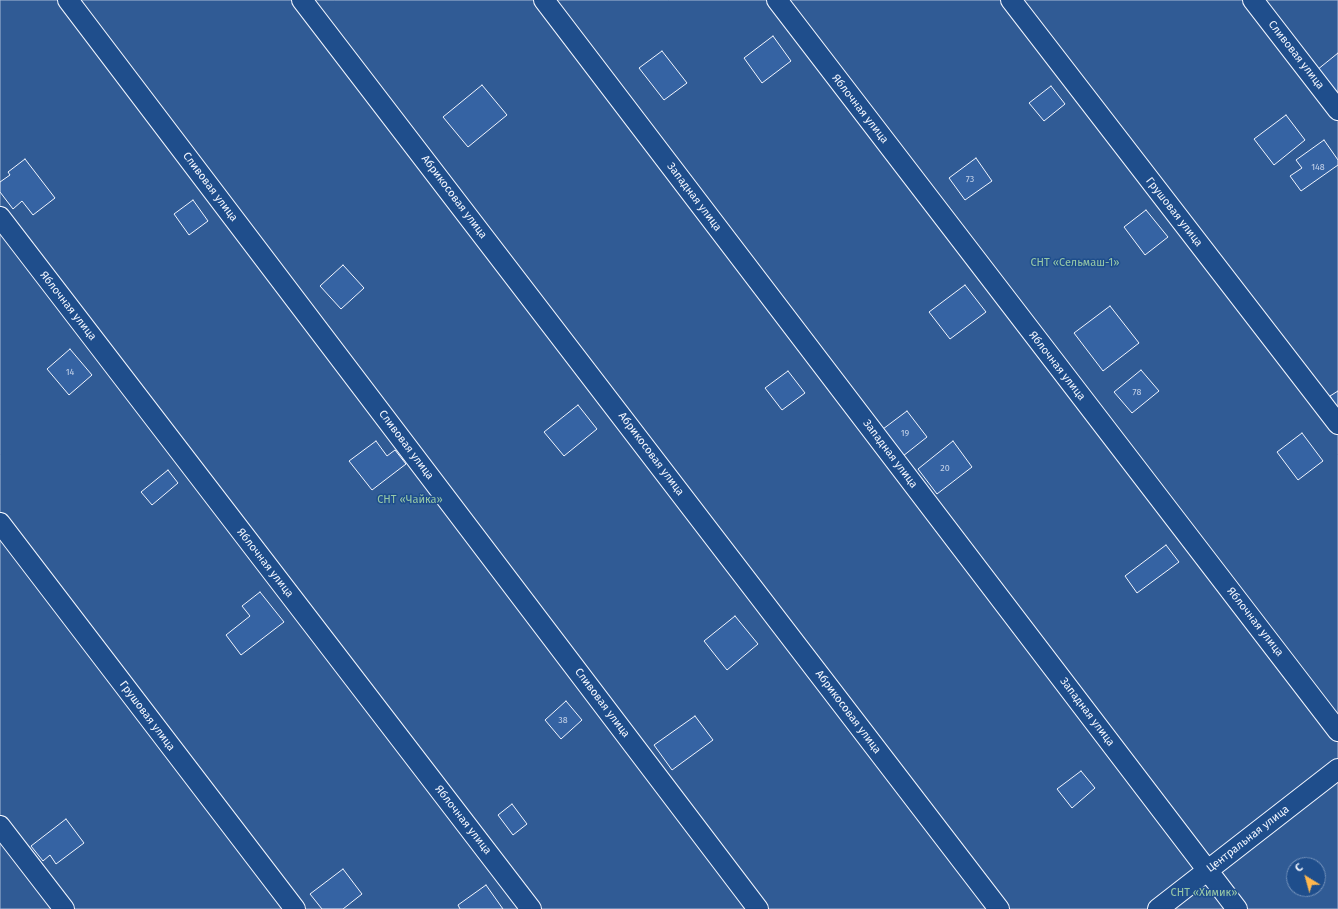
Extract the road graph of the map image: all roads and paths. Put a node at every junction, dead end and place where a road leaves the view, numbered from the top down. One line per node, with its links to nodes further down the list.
1 (68, 0): 18 (street, Сливовая улица)
2 (302, 0): 19 (street, Абрикосовая улица)
3 (544, 0): 14 (street, Западная улица)
4 (776, 0): 11 (street, Яблочная улица)
5 (1011, 0): 9 (street, Грушовая улица)
6 (1254, 0): 7 (street, Сливовая улица)
7 (1338, 110)
8 (0, 217): 17 (street, Яблочная улица)
9 (1338, 424)
10 (0, 523): 16 (street, Грушовая улица)
11 (1338, 731)
12 (1338, 769): 14 (street, Центральная улица)
13 (0, 826): 15 (street)
14 (1208, 871): 20 (street, Центральная улица); 21 (street, Западная улица)
15 (64, 909)
16 (295, 909)
17 (531, 909)
18 (758, 909)
19 (999, 909)
20 (1158, 909)
21 (1237, 909)

